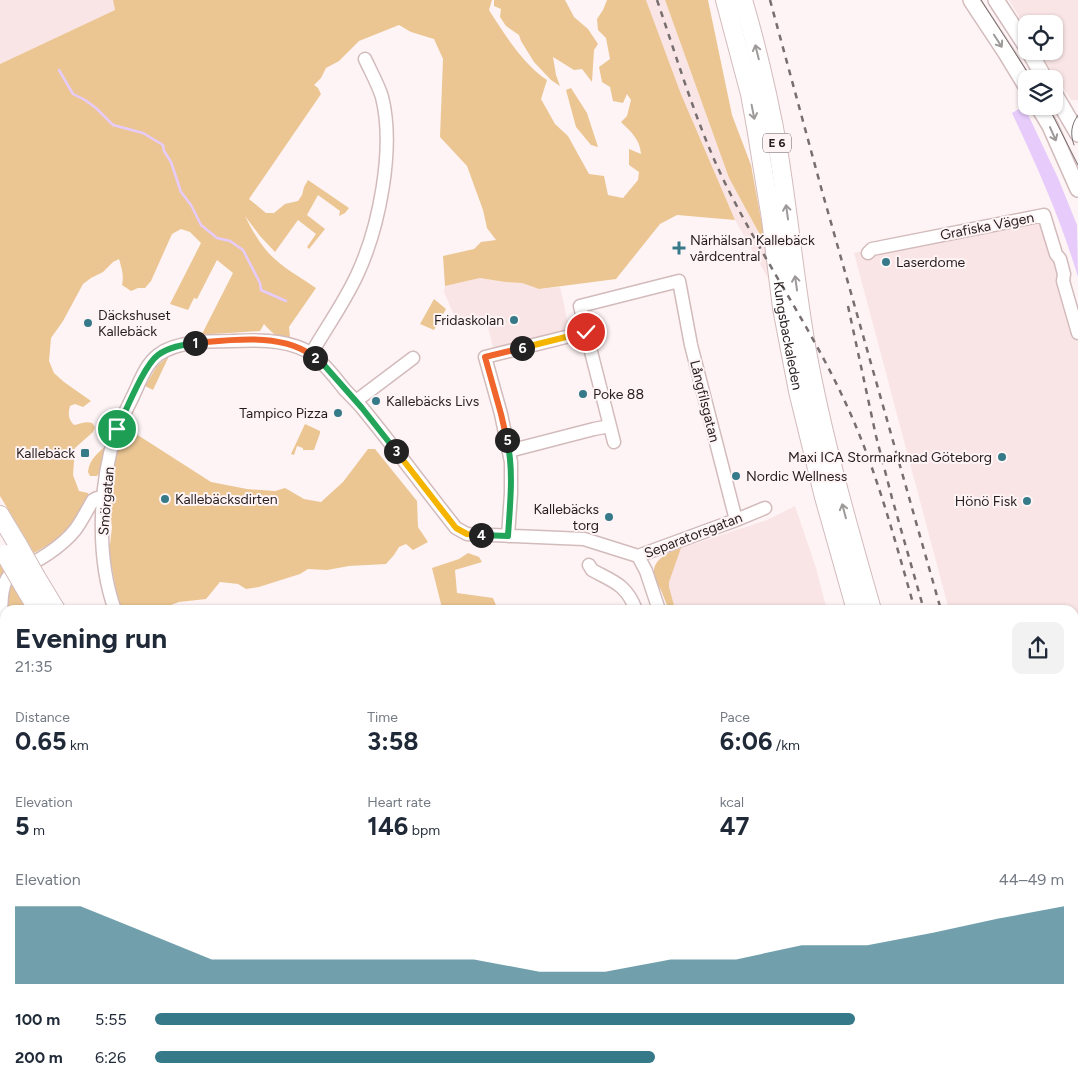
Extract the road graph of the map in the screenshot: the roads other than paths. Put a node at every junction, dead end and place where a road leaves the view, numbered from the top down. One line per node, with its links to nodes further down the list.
1 (726, 0): 37 (highway, Kungsbackaleden / E 6, one-way to 37)
2 (743, 0): 29 (highway, Kungsbackaleden / E 6, one-way to 2)
3 (971, 0): 7 (main road, one-way to 7)
4 (996, 0): 5 (main road)
5 (1018, 34)
6 (365, 59): 15 (street)
7 (1018, 73)
8 (1063, 108): 10 (main road)
9 (1043, 115): 11 (main road, one-way to 11)
10 (1078, 134)
11 (1078, 190)
12 (868, 253): 14 (street, Grafiska Vägen)
13 (586, 332): 18 (street); 20 (street); 24 (street, Långfilsgatan)
14 (1078, 333)
15 (310, 354): 17 (street, Smörgatan); 21 (street, Smörgatan)
16 (413, 358): 17 (street)
17 (356, 401): 25 (street, Separatorsgatan)
18 (610, 426): 19 (street); 20 (street)
19 (614, 442)
20 (509, 451): 25 (street)
21 (104, 498): 31 (street); 34 (street, Smörgatan)
22 (765, 508): 24 (street, Separatorsgatan)
23 (0, 515): 26 (highway)
24 (736, 520): 27 (street, Separatorsgatan)
25 (508, 536): 27 (street, Separatorsgatan)
26 (7, 548): 30 (highway, bridge)
27 (638, 556): 36 (street)
28 (589, 565): 35 (street)
29 (861, 571): 38 (highway, Kungsbackaleden / E 6); 39 (highway)
30 (29, 581): 32 (highway); 33 (highway)
31 (2, 605)
32 (36, 605)
33 (51, 605)
34 (113, 605)
35 (634, 605)
36 (658, 605)
37 (854, 605)
38 (871, 605)
39 (876, 605)

